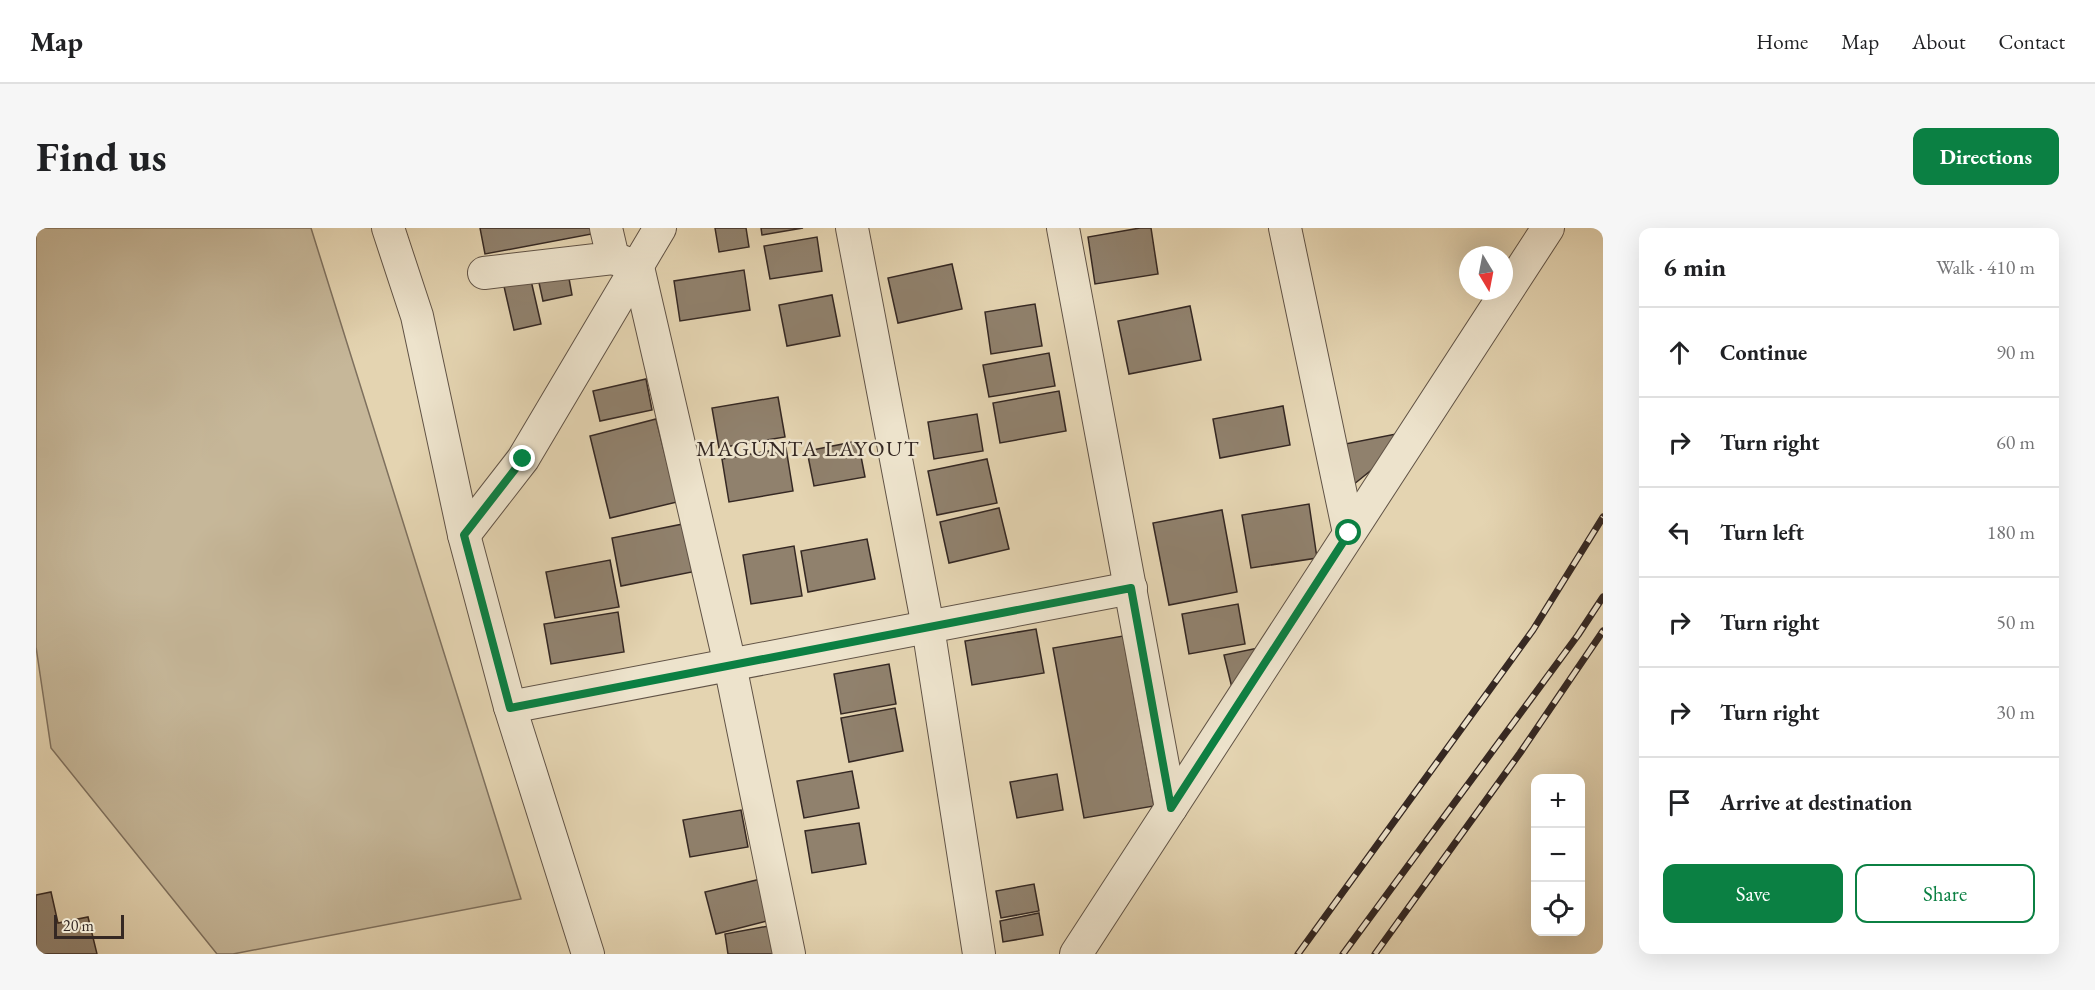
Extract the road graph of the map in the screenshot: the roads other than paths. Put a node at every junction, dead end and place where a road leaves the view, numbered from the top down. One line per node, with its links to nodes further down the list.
1 (388, 228): 10 (street)
2 (660, 228): 7 (street)
3 (852, 228): 12 (street)
4 (1064, 228): 11 (street)
5 (1285, 228): 9 (street)
6 (1548, 228): 9 (street)
7 (619, 251): 8 (street); 10 (street); 13 (street)
8 (484, 273)
9 (1349, 533): 15 (street)
10 (464, 535): 14 (street)
11 (1131, 588): 12 (street); 15 (street)
12 (928, 627): 13 (street); 18 (street)
13 (730, 665): 14 (street); 17 (street)
14 (510, 708): 16 (street)
15 (1171, 808): 19 (street)
16 (588, 954)
17 (789, 954)
18 (979, 954)
19 (1076, 954)

